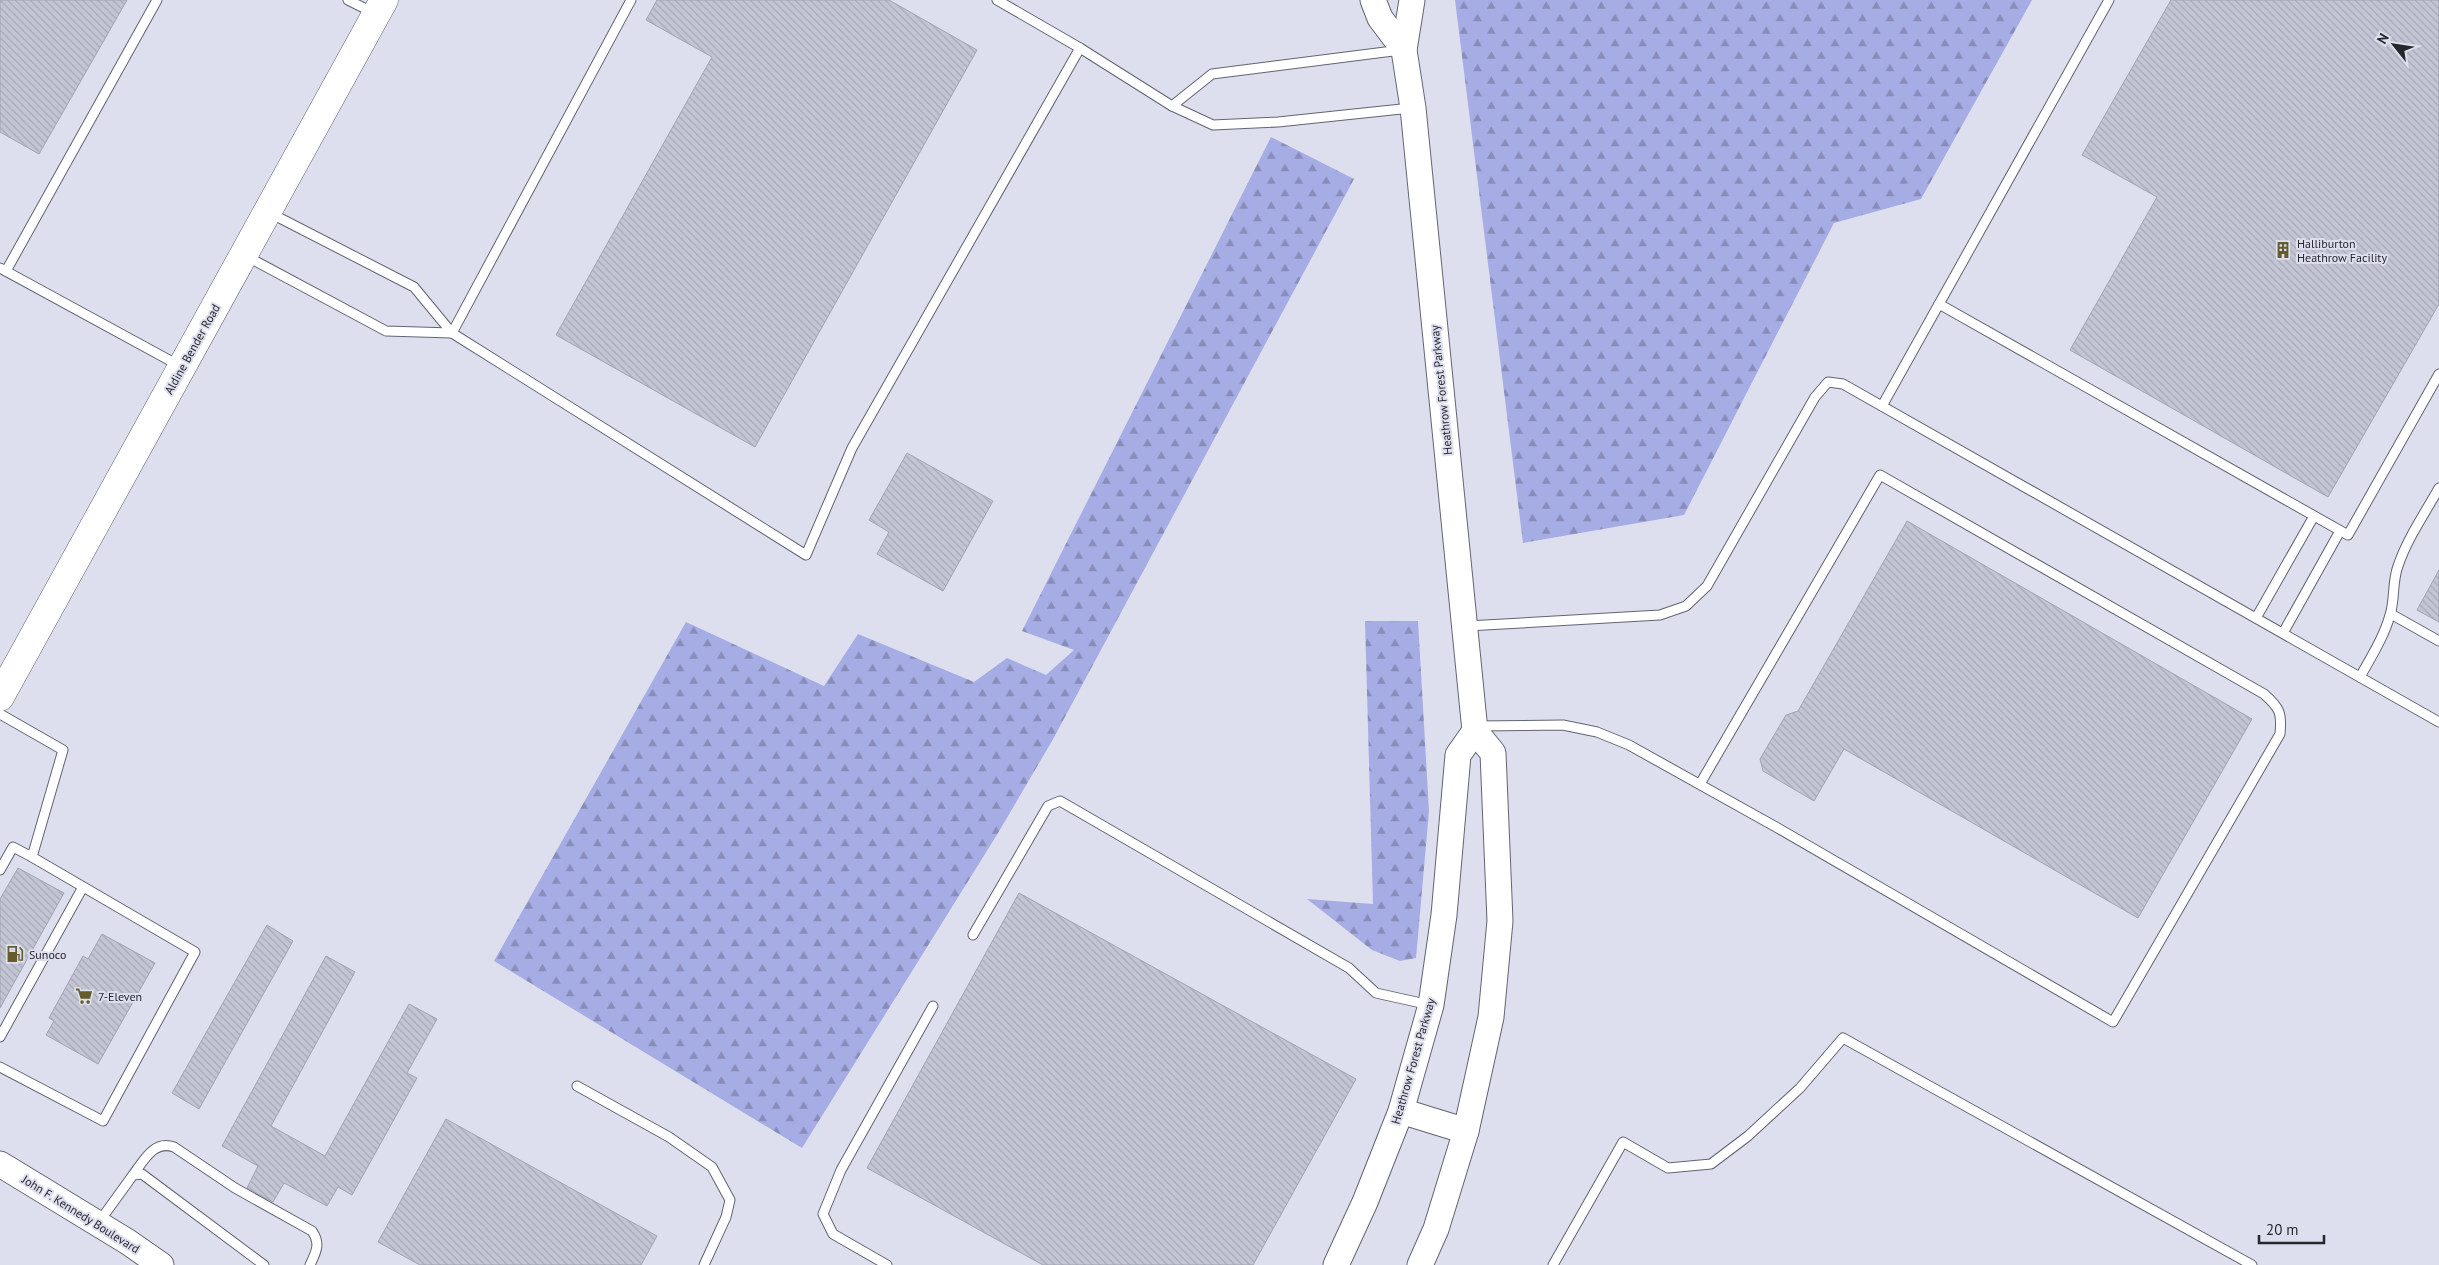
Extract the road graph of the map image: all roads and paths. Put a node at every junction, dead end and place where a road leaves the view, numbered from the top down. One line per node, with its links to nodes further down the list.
1 (157, 0): 15 (lane)
2 (348, 0): 8 (lane)
3 (631, 0): 17 (lane)
4 (997, 0): 9 (lane)
5 (1373, 0): 10 (street, Heathrow Forest Parkway)
6 (1412, 0): 10 (street, Heathrow Forest Parkway)
7 (2109, 0): 16 (lane)
8 (380, 7): 13 (main road, Aldine Bender Road)
9 (1080, 48): 11 (lane); 17 (lane)
10 (1404, 50): 11 (lane); 12 (street, Heathrow Forest Parkway)
11 (1172, 106): 12 (lane)
12 (1413, 108): 26 (street, Heathrow Forest Parkway)
13 (268, 211): 14 (main road, Aldine Bender Road); 17 (lane)
14 (245, 255): 17 (lane); 18 (main road, Aldine Bender Road)
15 (3, 270): 18 (lane)
16 (1939, 304): 20 (lane); 22 (lane)
17 (452, 333)
18 (182, 367): 30 (main road, Aldine Bender Road)
19 (2439, 374): 23 (lane)
20 (1882, 406): 25 (lane); 26 (lane)
21 (2439, 488): 24 (lane)
22 (2314, 516): 23 (lane); 25 (lane)
23 (2340, 531): 27 (lane)
24 (2391, 614): 28 (lane); 29 (lane)
25 (2256, 618): 27 (lane)
26 (1464, 626): 33 (street, Heathrow Forest Parkway)
27 (2283, 633): 29 (lane)
28 (2439, 641)
29 (2360, 677): 32 (lane)
30 (0, 697)
31 (0, 714): 35 (lane)
32 (2439, 722)
33 (1475, 729): 34 (lane); 39 (street, Heathrow Forest Parkway); 45 (street)
34 (1700, 784): 34 (lane)
35 (32, 857): 36 (lane); 37 (lane)
36 (0, 870)
37 (83, 887): 41 (lane); 42 (lane)
38 (973, 935): 39 (lane)
39 (1430, 1005): 44 (street, Heathrow Forest Parkway)
40 (933, 1006): 53 (lane)
41 (0, 1037)
42 (0, 1067)
43 (577, 1086): 52 (lane)
44 (1401, 1111): 45 (street); 54 (street, Heathrow Forest Parkway)
45 (1466, 1131): 55 (street)
46 (0, 1164): 48 (street, John F. Kennedy Boulevard)
47 (133, 1175): 48 (lane); 50 (lane); 51 (lane)
48 (98, 1224): 49 (street, John F. Kennedy Boulevard)
49 (160, 1265)
50 (264, 1265)
51 (310, 1265)
52 (704, 1265)
53 (887, 1265)
54 (1336, 1265)
55 (1420, 1265)
56 (1553, 1265): 57 (lane)
57 (2252, 1265)

